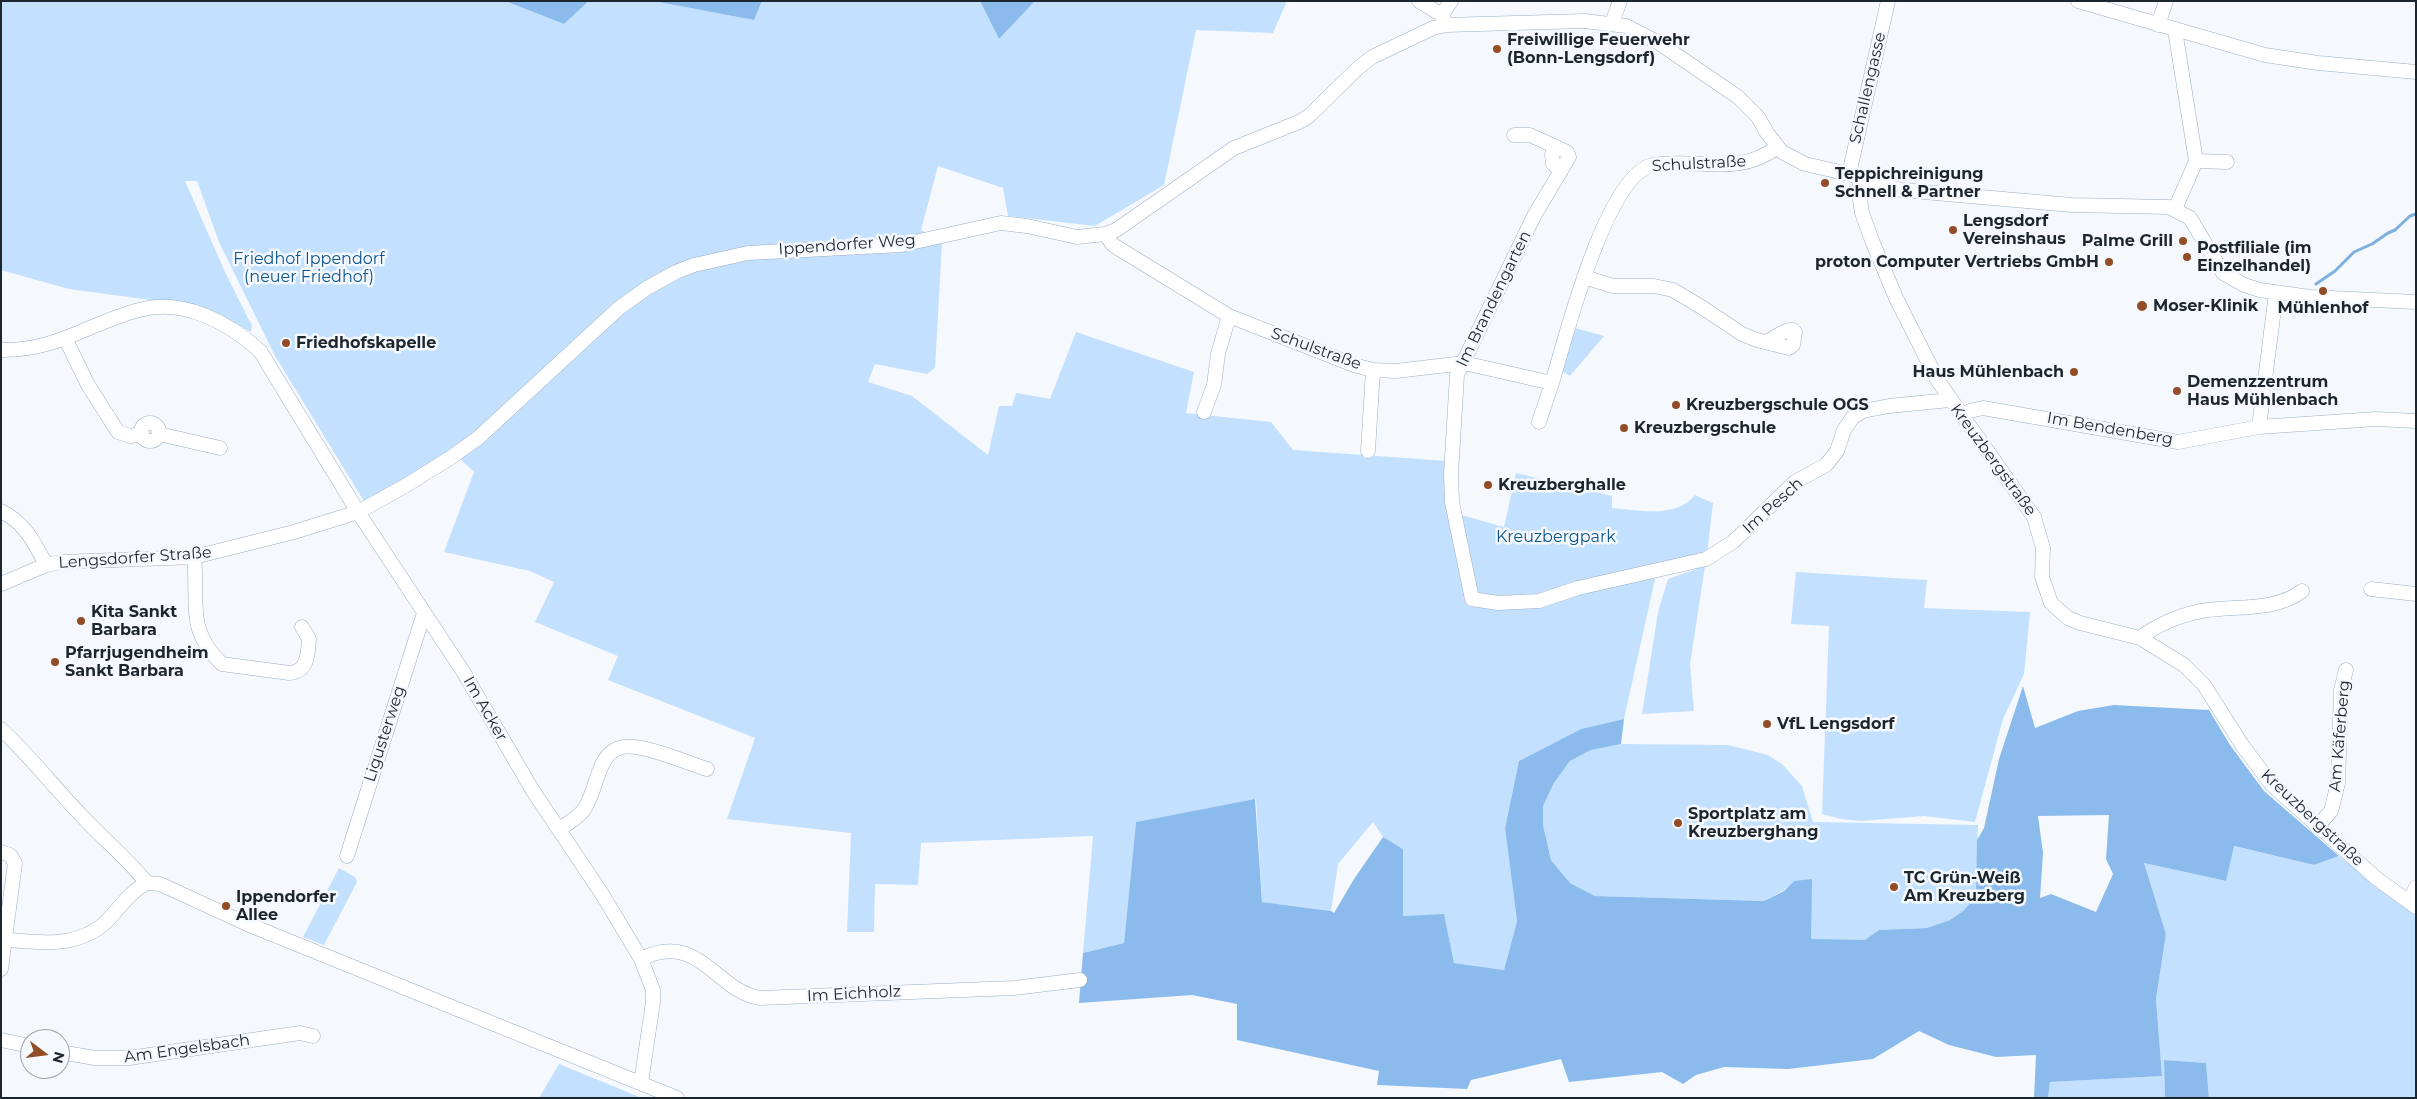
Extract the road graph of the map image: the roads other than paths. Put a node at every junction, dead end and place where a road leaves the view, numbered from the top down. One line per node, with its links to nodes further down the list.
1 (1419, 1): 7 (street)
2 (1451, 1): 7 (street)
3 (1620, 1): 8 (street)
4 (1888, 1): 16 (street, Schallengasse)
5 (2078, 1): 9 (street)
6 (2166, 1): 9 (street)
7 (1444, 20): 8 (street, Ippendorfer Weg); 18 (street, Ippendorfer Weg)
8 (1612, 23): 13 (street, Ippendorfer Weg)
9 (2158, 25): 10 (street)
10 (2175, 30): 11 (street); 14 (street)
11 (2416, 72)
12 (1514, 135): 26 (street, Im Brandengarten)
13 (1778, 147): 16 (street); 19 (street, Schulstraße)
14 (2196, 161): 15 (street); 17 (street)
15 (2227, 162)
16 (1855, 176): 17 (street); 29 (street, Kreuzbergstraße)
17 (2175, 209): 20 (street)
18 (1105, 234): 22 (street, Schulstraße); 38 (street, Ippendorfer Weg)
19 (1584, 277): 24 (street); 28 (street, Schulstraße)
20 (2276, 292): 21 (street); 34 (street)
21 (2416, 302)
22 (1229, 316): 27 (street, Schulstraße); 30 (street)
23 (66, 340): 25 (street, Im Acker); 35 (street); 38 (street, Im Acker)
24 (1765, 342)
25 (1, 350)
26 (1464, 363): 27 (street, Schulstraße); 28 (street, Schulstraße); 41 (street, Im Brandengarten)
27 (1373, 370): 36 (street)
28 (1552, 383): 33 (street, Schulstraße)
29 (1950, 400): 31 (street, Kreuzbergstraße); 41 (street, Im Pesch)
30 (1204, 412)
31 (1962, 416): 34 (street, Im Bendenberg); 48 (street, Kreuzbergstraße)
32 (2416, 420): 34 (street, Im Bendenberg)
33 (1539, 422)
34 (2259, 427)
35 (220, 448)
36 (1368, 451)
37 (1, 511): 40 (street)
38 (358, 512): 39 (street, Lengsdorfer Straße); 46 (street, Im Acker)
39 (194, 557): 40 (street, Lengsdorfer Straße); 47 (street)
40 (46, 565): 42 (street, Lengsdorfer Straße)
41 (1661, 570)
42 (1, 584)
43 (2371, 589): 45 (street)
44 (2302, 591): 48 (street)
45 (2416, 594)
46 (424, 613): 53 (street, Im Acker); 55 (street, Ligusterweg)
47 (302, 627)
48 (2140, 638): 52 (street, Kreuzbergstraße)
49 (2346, 670): 52 (street, Am Käferberg)
50 (1, 729): 56 (street)
51 (707, 769): 53 (street)
52 (2317, 827): 58 (street, Kreuzbergstraße)
53 (559, 830): 60 (street, Im Acker)
54 (1, 852): 59 (street)
55 (347, 856)
56 (147, 883): 59 (street); 67 (street)
57 (2416, 887): 58 (street)
58 (2412, 904)
59 (3, 939): 61 (street)
60 (641, 959): 62 (street, Im Eichholz); 67 (street, Im Acker)
61 (1, 969)
62 (1080, 980)
63 (313, 1036): 66 (street, Am Engelsbach)
64 (1, 1040): 65 (street)
65 (20, 1044)
66 (70, 1054)
67 (641, 1083): 68 (street)
68 (677, 1098)

